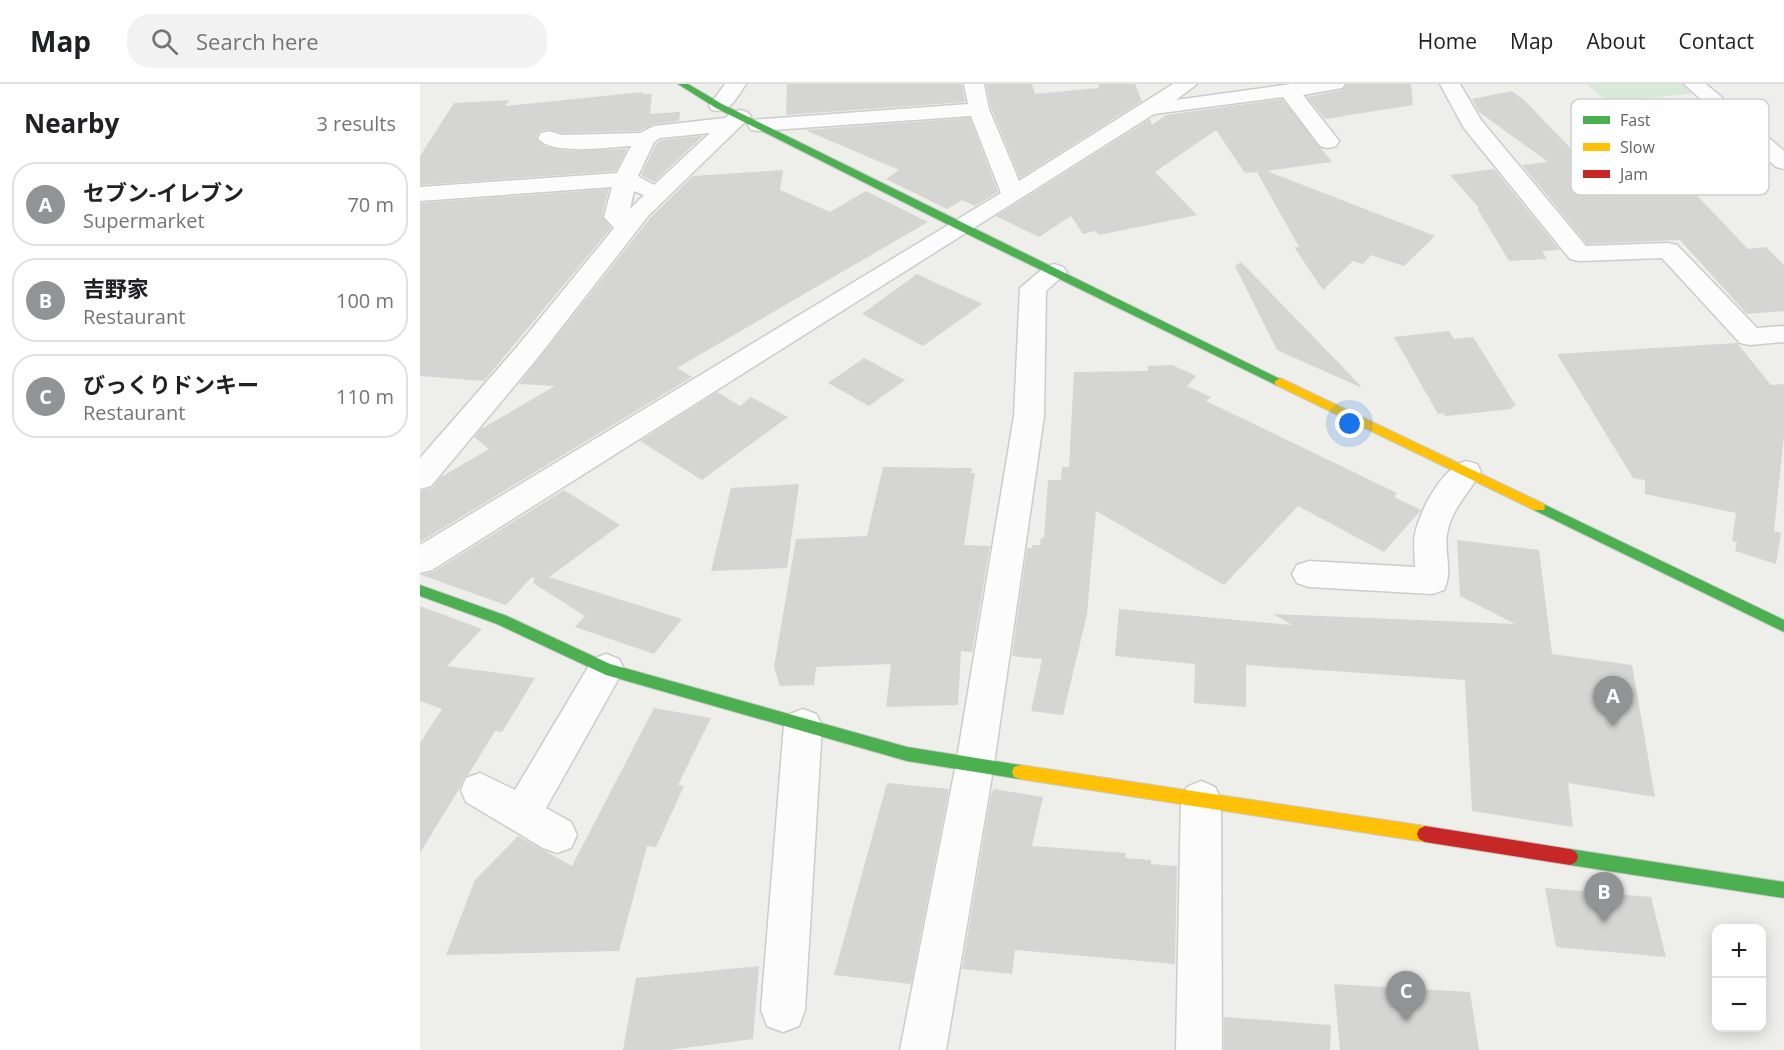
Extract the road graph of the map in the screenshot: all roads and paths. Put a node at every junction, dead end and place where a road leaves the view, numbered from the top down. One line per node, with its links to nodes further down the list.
1 (682, 84): 12 (street)
2 (736, 84): 12 (street)
3 (975, 84): 10 (street)
4 (1187, 84): 11 (street)
5 (1335, 84): 8 (street)
6 (1450, 84): 25 (street)
7 (1694, 84): 9 (street)
8 (1289, 90): 11 (street); 15 (street)
9 (1711, 99)
10 (979, 109): 12 (street); 21 (street)
11 (1143, 111): 21 (street)
12 (738, 118): 14 (street); 20 (street); 23 (street)
13 (549, 138): 14 (street)
14 (645, 139): 18 (street)
15 (1329, 141)
16 (1769, 149): 17 (street)
17 (1784, 162)
18 (625, 179): 19 (street); 20 (street); 22 (street)
19 (420, 194)
20 (658, 194): 22 (street)
21 (1013, 195): 23 (street)
22 (627, 227): 27 (street)
23 (960, 227): 24 (street); 28 (street)
24 (1054, 272): 26 (street); 34 (street)
25 (1784, 334)
26 (1466, 472): 29 (street); 31 (street)
27 (420, 478)
28 (420, 561)
29 (1310, 574)
30 (420, 590): 32 (street)
31 (1784, 626)
32 (606, 669): 33 (street); 37 (street)
33 (803, 725): 34 (street); 40 (street)
34 (975, 764): 36 (street); 41 (street)
35 (480, 790): 37 (street)
36 (1201, 799): 39 (street); 42 (street)
37 (522, 813): 38 (street)
38 (557, 835)
39 (1784, 890)
40 (783, 1010)
41 (923, 1050)
42 (1199, 1050)

